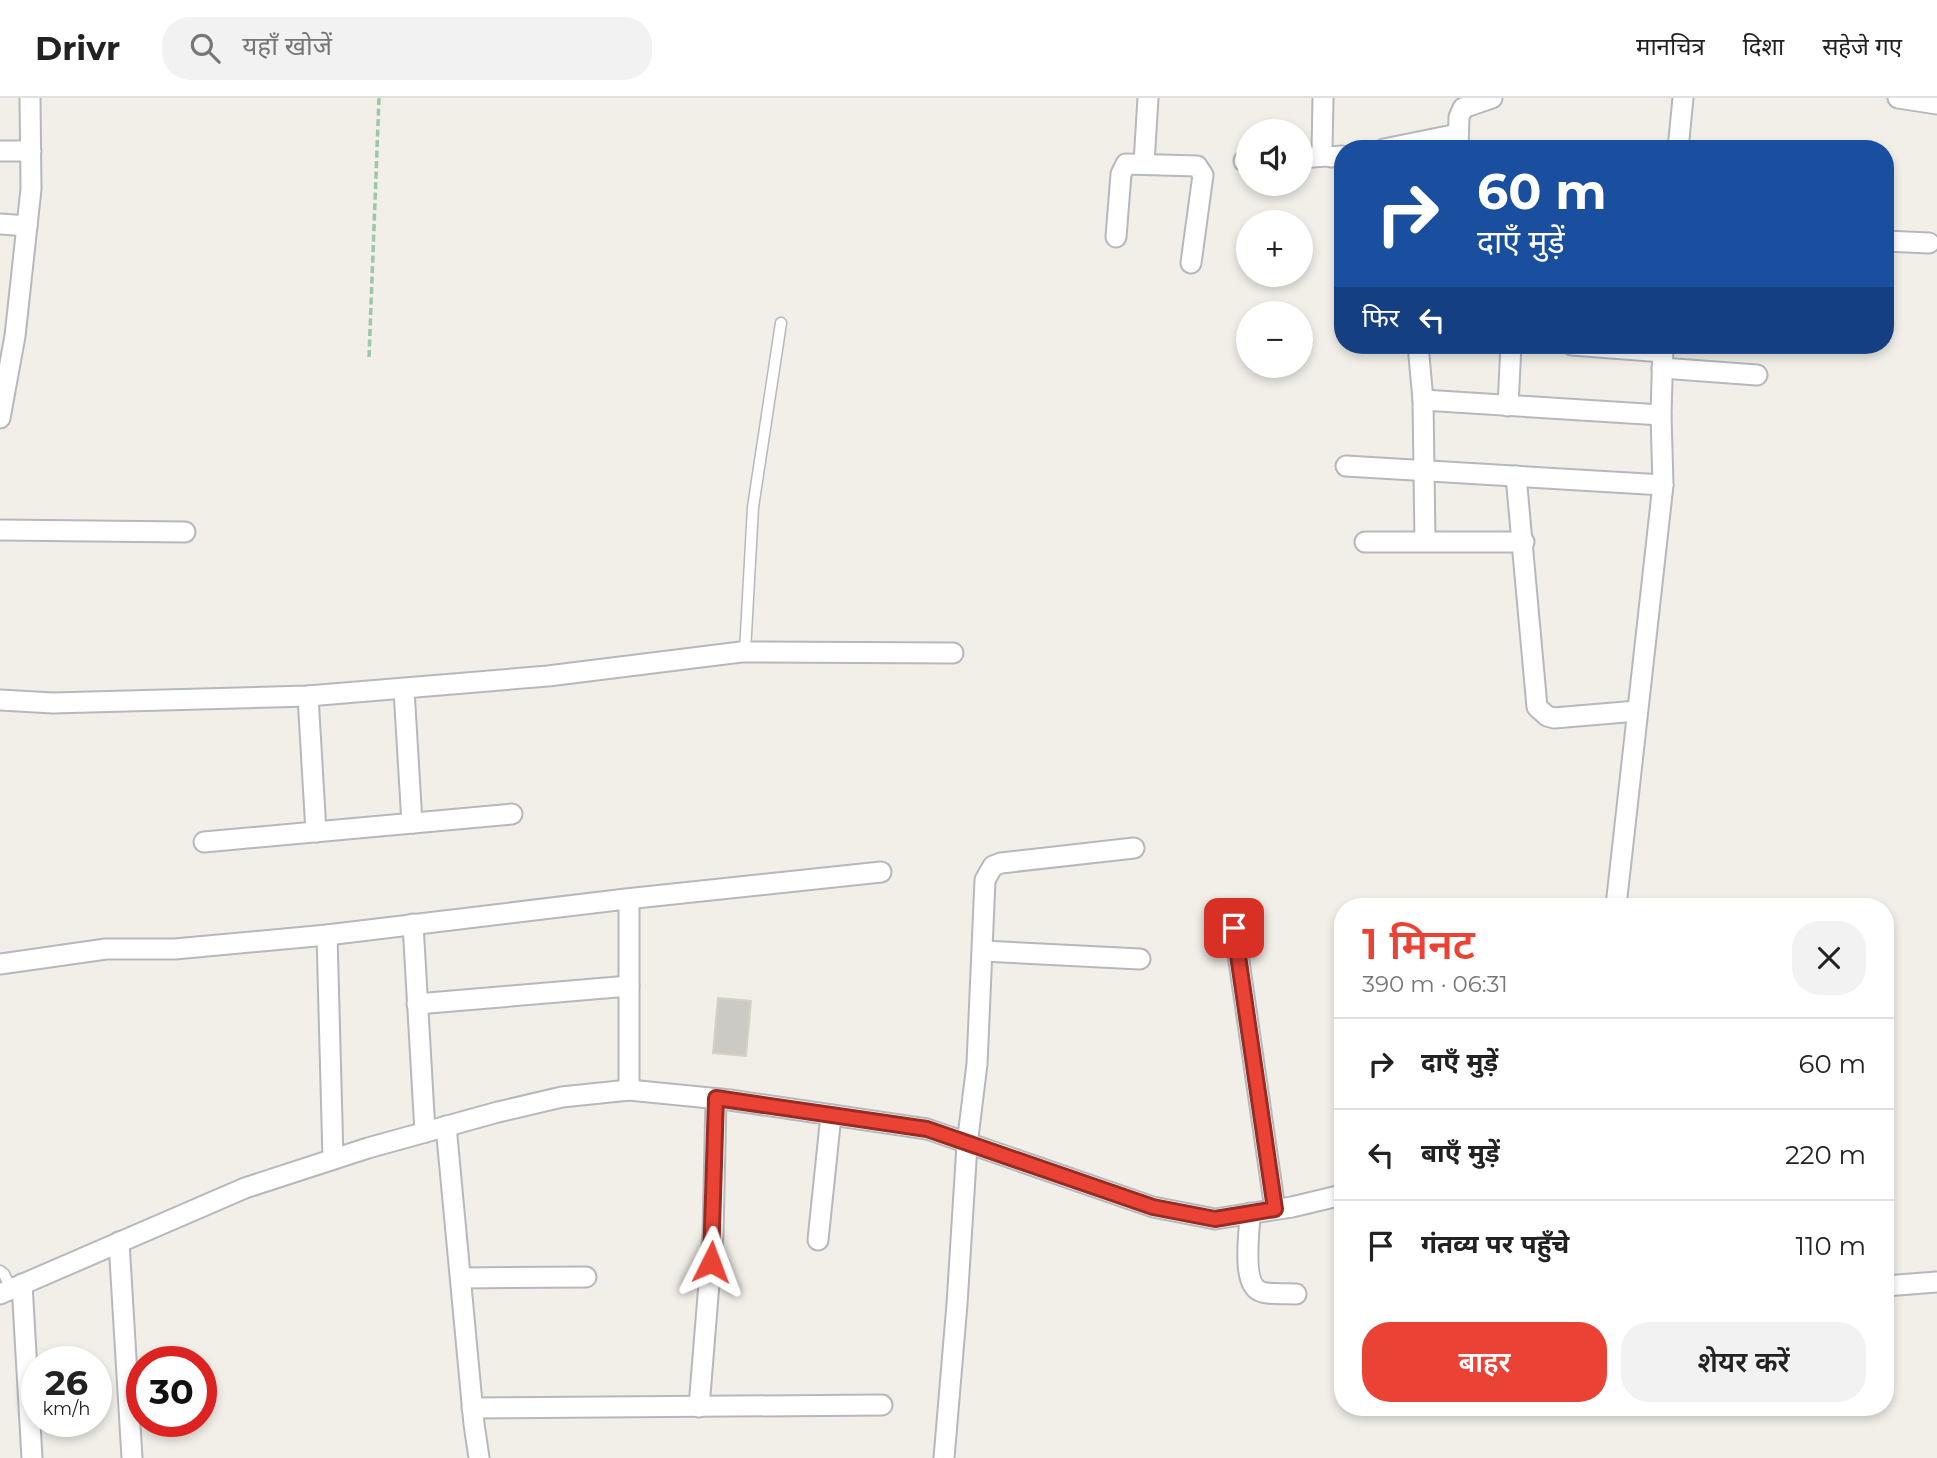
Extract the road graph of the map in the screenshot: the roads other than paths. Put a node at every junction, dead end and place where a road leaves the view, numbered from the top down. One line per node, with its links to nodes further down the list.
1 (30, 98): 12 (street)
2 (1148, 98): 15 (street)
3 (1323, 98): 13 (street)
4 (1492, 98): 7 (street)
5 (1683, 98): 10 (street)
6 (1898, 98): 8 (street)
7 (1469, 102): 9 (street)
8 (1937, 104)
9 (1458, 140)
10 (1679, 140)
11 (0, 150): 12 (street)
12 (31, 151): 17 (street)
13 (1334, 156): 14 (street)
14 (1313, 157)
15 (1144, 163): 18 (street); 21 (street)
16 (0, 224): 17 (street)
17 (27, 226): 23 (street)
18 (1116, 237)
19 (1894, 241): 20 (street)
20 (1929, 243)
21 (1191, 263)
22 (781, 323): 41 (lane)
23 (6, 352): 31 (street)
24 (1419, 354): 28 (street)
25 (1511, 354): 29 (street)
26 (1663, 355): 27 (street); 30 (street)
27 (1758, 375)
28 (1423, 400): 29 (street); 33 (street)
29 (1508, 406): 30 (street)
30 (1661, 415): 35 (street)
31 (0, 418)
32 (1346, 466): 33 (street)
33 (1424, 471): 34 (street); 38 (street)
34 (1517, 475): 35 (street); 40 (street)
35 (1663, 485): 46 (street)
36 (0, 530): 37 (street)
37 (185, 532)
38 (1424, 541): 39 (street); 40 (street)
39 (1365, 542)
40 (1524, 542): 46 (street)
41 (745, 652): 42 (street); 43 (street)
42 (953, 653)
43 (404, 690): 44 (street); 48 (street)
44 (308, 696): 45 (street); 49 (street)
45 (0, 700)
46 (1637, 711): 53 (street)
47 (512, 814): 48 (street)
48 (412, 823): 49 (street)
49 (316, 832): 50 (street)
50 (204, 842)
51 (1135, 848): 58 (street)
52 (881, 872): 54 (street)
53 (1617, 898)
54 (629, 899): 55 (street); 61 (street)
55 (412, 924): 57 (street); 62 (street)
56 (1234, 928): 71 (street)
57 (327, 935): 60 (street); 69 (street)
58 (983, 951): 59 (street); 68 (street)
59 (1140, 959)
60 (0, 964)
61 (629, 986): 62 (street); 63 (street)
62 (417, 1003): 67 (street)
63 (629, 1090): 64 (street); 66 (street)
64 (716, 1098): 65 (street); 83 (street)
65 (831, 1115): 68 (street); 73 (street)
66 (446, 1126): 67 (street); 77 (street)
67 (425, 1132): 69 (street)
68 (967, 1144): 72 (street); 88 (street)
69 (333, 1159): 74 (street)
70 (1334, 1197): 71 (street)
71 (1275, 1209): 72 (street)
72 (1250, 1213): 81 (street)
73 (818, 1240)
74 (119, 1242): 80 (street); 86 (street)
75 (0, 1271): 80 (lane)
76 (586, 1277): 77 (street)
77 (461, 1278): 84 (street)
78 (1937, 1282): 79 (street)
79 (1894, 1285)
80 (11, 1289): 85 (street)
81 (1296, 1294)
82 (882, 1405): 83 (street)
83 (699, 1406): 84 (street)
84 (472, 1408): 87 (street)
85 (32, 1458)
86 (132, 1458)
87 (479, 1458)
88 (944, 1458)

